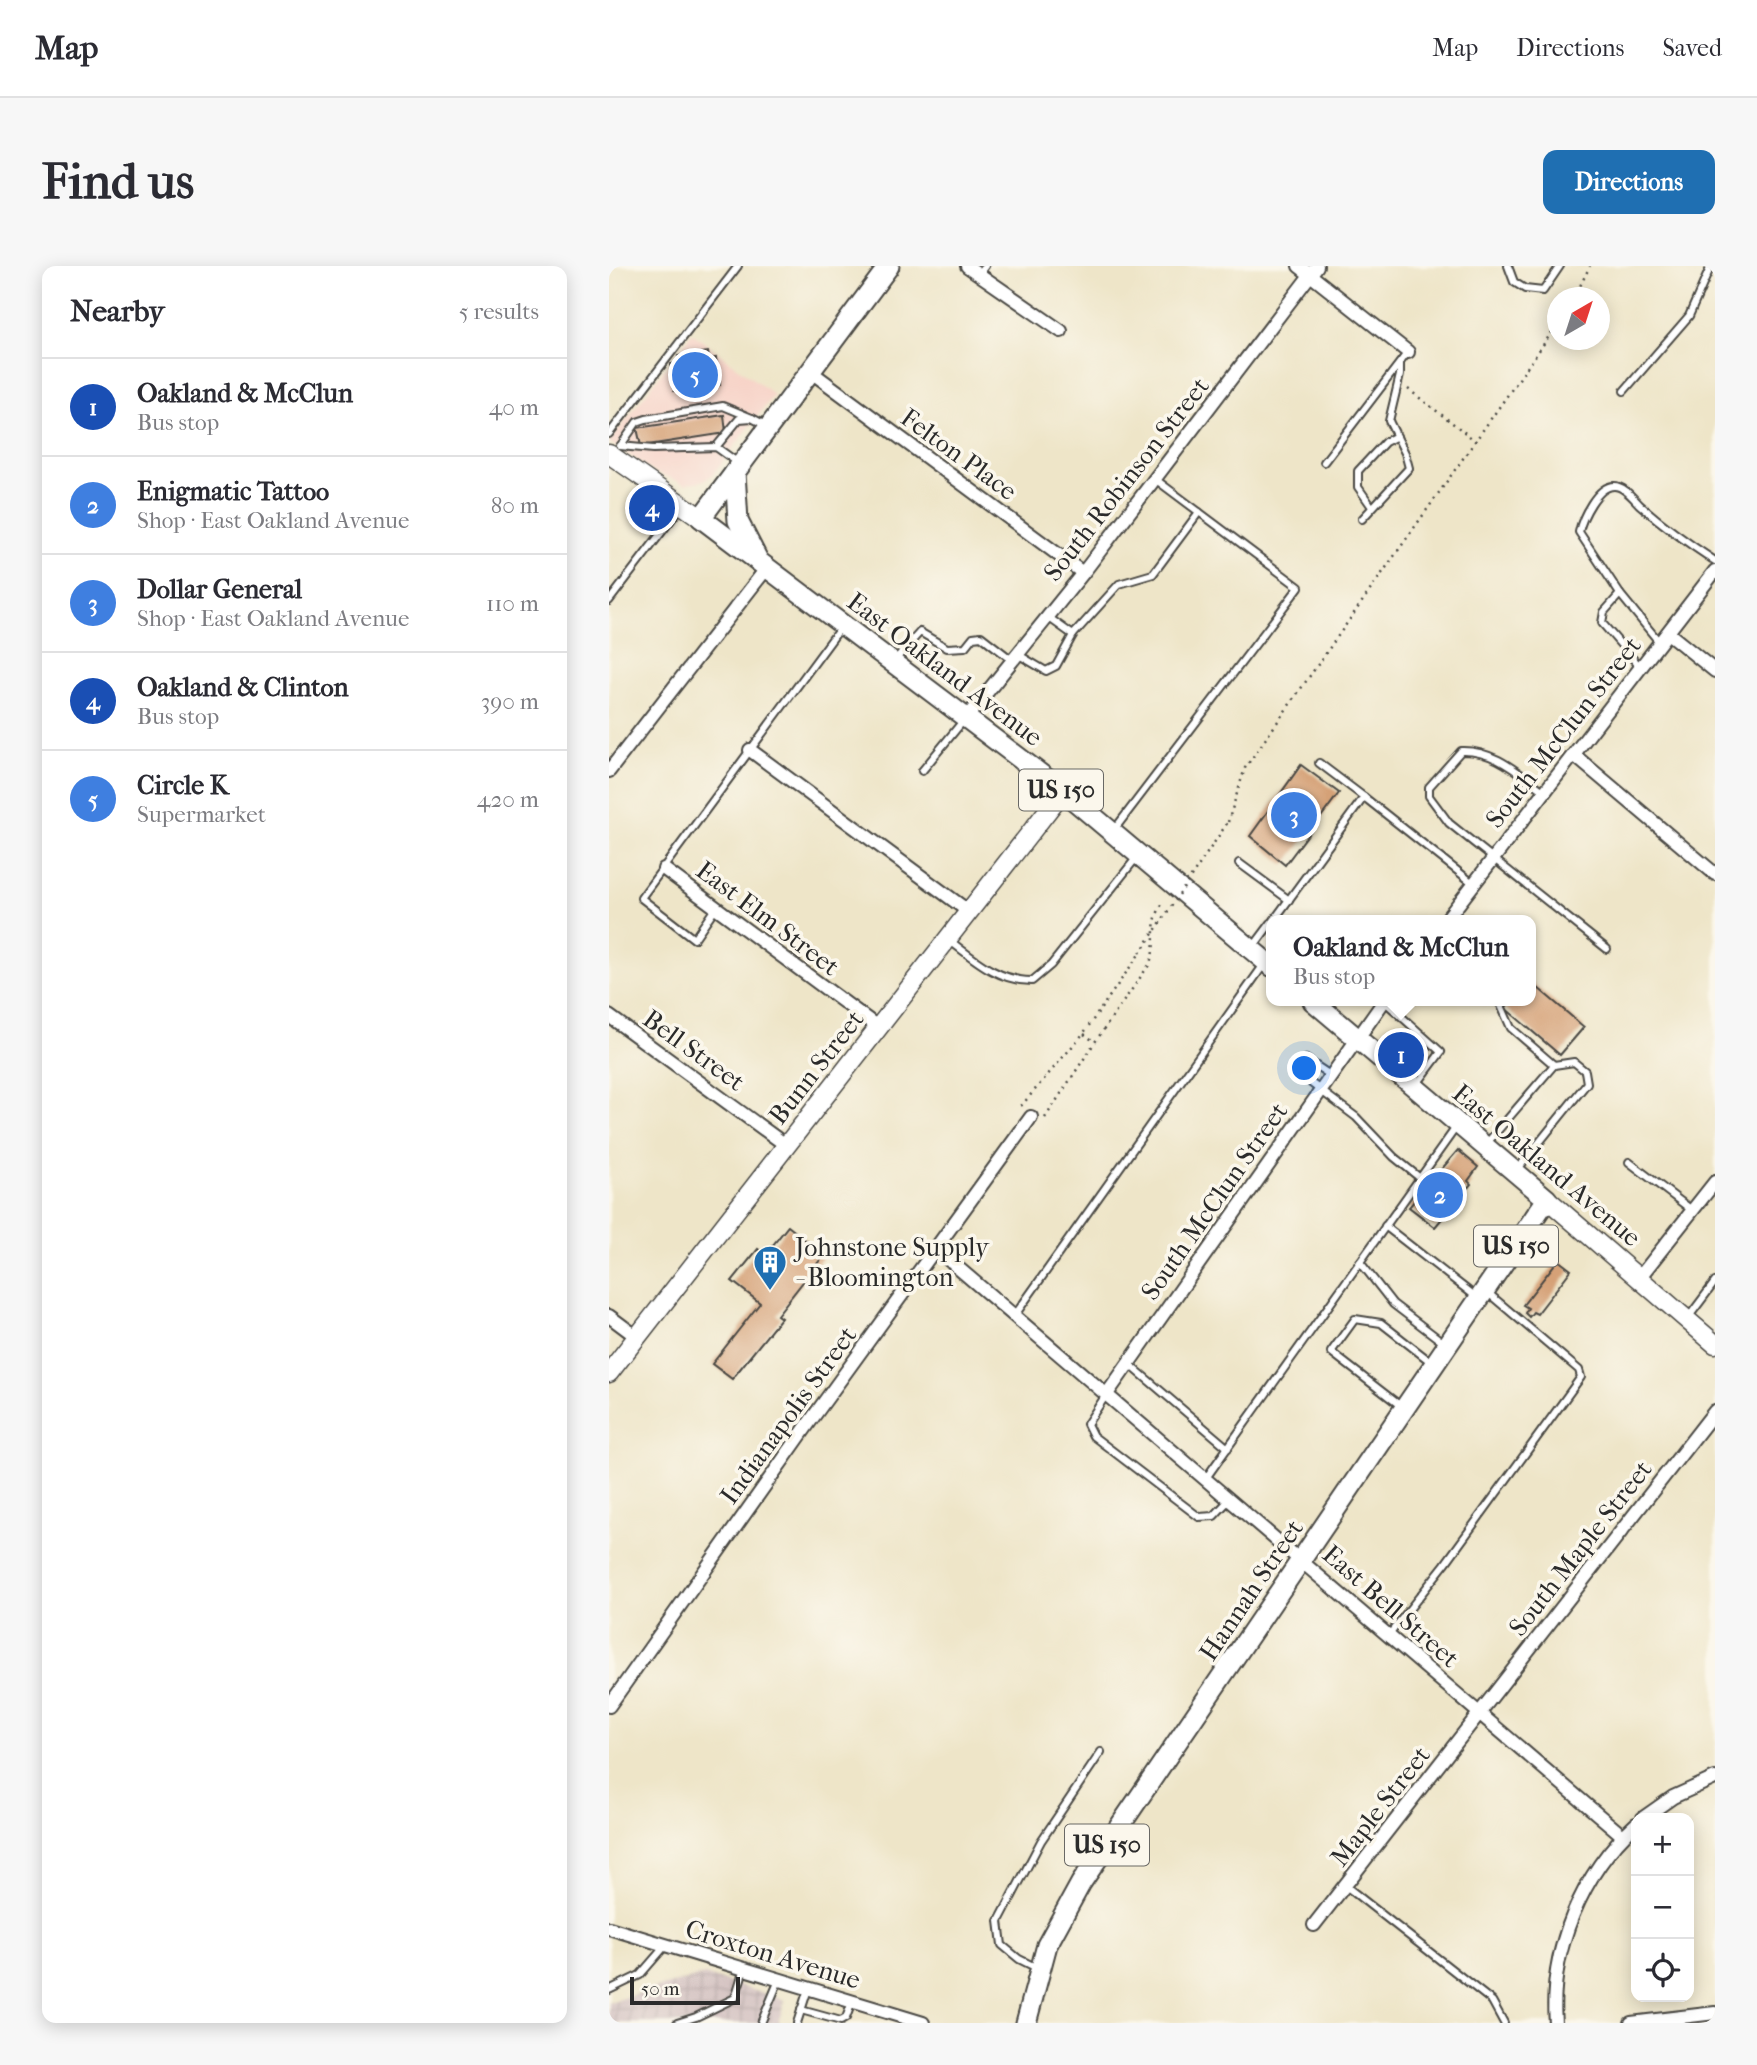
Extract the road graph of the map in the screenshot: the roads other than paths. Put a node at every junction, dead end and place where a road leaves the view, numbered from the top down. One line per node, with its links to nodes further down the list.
1 (738, 266): 16 (lane)
2 (890, 266): 13 (main road)
3 (967, 266): 8 (street)
4 (1299, 266): 9 (street)
5 (1508, 266): 6 (lane)
6 (1560, 266)
7 (1711, 266): 14 (lane)
8 (981, 270): 10 (street)
9 (1314, 270): 11 (street); 22 (street, South Robinson Street)
10 (1061, 331)
11 (1408, 352): 12 (lane)
12 (1399, 364): 17 (lane); 20 (lane)
13 (810, 371): 15 (main road); 31 (street, Felton Place)
14 (1624, 391)
15 (760, 422): 18 (lane); 19 (lane); 21 (main road)
16 (609, 434)
17 (1397, 436): 24 (lane); 24 (lane)
18 (716, 447): 19 (lane); 21 (lane)
19 (614, 452): 23 (street, East Oakland Avenue)
20 (1324, 462)
21 (738, 468): 26 (main road); 29 (main road)
22 (1155, 479): 25 (lane); 31 (street, South Robinson Street)
23 (682, 505): 26 (street, East Oakland Avenue); 33 (lane)
24 (1372, 508): 27 (lane)
25 (1199, 512): 36 (lane); 51 (lane)
26 (701, 518): 29 (main road, East Oakland Avenue / US 150)
27 (1362, 519)
28 (1715, 561): 32 (lane)
29 (763, 566): 35 (main road, East Oakland Avenue / US 150); 46 (street)
30 (1715, 571): 37 (street, South McClun Street)
31 (1083, 573): 34 (street, South Robinson Street)
32 (1620, 594): 37 (lane); 40 (lane)
33 (609, 601)
34 (1048, 617): 36 (lane); 38 (street, South Robinson Street)
35 (842, 625): 39 (main road, East Oakland Avenue / US 150); 43 (lane)
36 (1073, 635): 38 (lane)
37 (1664, 638): 40 (street, South McClun Street); 41 (street)
38 (1017, 658): 39 (lane); 42 (street, South Robinson Street)
39 (893, 662): 42 (main road, East Oakland Avenue / US 150)
40 (1641, 668): 44 (street, South McClun Street)
41 (1715, 671)
42 (967, 717): 47 (lane); 48 (main road, East Oakland Avenue / US 150)
43 (750, 750): 55 (lane); 60 (street)
44 (1574, 755): 49 (street, South McClun Street); 56 (street)
45 (1319, 763): 50 (lane)
46 (609, 771)
47 (922, 771)
48 (1063, 792): 51 (main road, East Oakland Avenue / US 150); 60 (street, Bunn Street)
49 (1545, 792): 53 (street, South McClun Street); 53 (lane)
50 (1364, 797): 57 (lane); 58 (lane)
51 (1112, 832): 52 (main road, East Oakland Avenue / US 150)
52 (1139, 854): 63 (lane); 65 (main road, East Oakland Avenue / US 150)
53 (1494, 858): 57 (street, South McClun Street); 64 (lane)
54 (1239, 863): 58 (lane)
55 (664, 869): 59 (street, East Elm Street); 59 (lane)
56 (1715, 874)
57 (1474, 884): 62 (street, South McClun Street)
58 (1289, 900): 61 (lane)
59 (716, 907): 71 (street, East Elm Street)
60 (968, 911): 63 (street, Bunn Street)
61 (1278, 915)
62 (1451, 915)
63 (947, 939): 71 (street, Bunn Street)
64 (1607, 948)
65 (1263, 959): 93 (lane)
66 (1319, 1006): 72 (main road, East Oakland Avenue / US 150)
67 (1380, 1006): 72 (street, South McClun Street)
68 (1390, 1006): 75 (lane)
69 (1501, 1006): 73 (lane)
70 (609, 1016): 79 (street, Bell Street)
71 (879, 1028): 79 (street, Bunn Street)
72 (1356, 1037): 74 (street, South McClun Street); 75 (main road, East Oakland Avenue / US 150)
73 (1554, 1065): 80 (lane); 82 (lane)
74 (1330, 1075): 76 (street, South McClun Street); 76 (lane)
75 (1415, 1087): 78 (main road, East Oakland Avenue / US 150)
76 (1319, 1090): 83 (lane); 99 (street, South McClun Street)
77 (1031, 1117): 88 (street, Indianapolis Street)
78 (1459, 1124): 80 (main road, East Oakland Avenue / US 150); 83 (lane)
79 (787, 1146): 96 (street, Bunn Street)
80 (1485, 1146): 82 (main road, East Oakland Avenue / US 150)
81 (1629, 1162): 86 (lane)
82 (1516, 1172): 85 (main road, East Oakland Avenue / US 150)
83 (1420, 1178): 87 (lane)
84 (1715, 1182): 86 (street)
85 (1547, 1199): 90 (street, East Oakland Avenue); 92 (main road, Hannah Street / US 150)
86 (1693, 1211): 90 (street)
87 (1385, 1226): 89 (lane); 92 (lane)
88 (936, 1249): 93 (street, East Bell Street); 110 (street, Indianapolis Street)
89 (1360, 1262): 98 (lane); 105 (lane)
90 (1639, 1278): 95 (street, East Oakland Avenue)
91 (1715, 1282): 95 (lane)
92 (1483, 1295): 98 (main road, Hannah Street / US 150); 109 (lane)
93 (1015, 1315): 102 (street, East Bell Street)
94 (609, 1316): 96 (street)
95 (1687, 1319): 97 (street, East Oakland Avenue)
96 (637, 1337): 101 (street, Bunn Street)
97 (1715, 1343)
98 (1448, 1346): 100 (main road, Hannah Street / US 150)
99 (1128, 1363): 102 (street, South McClun Street); 105 (lane)
100 (1436, 1365): 103 (main road, Hannah Street / US 150); 103 (lane)
101 (609, 1373)
102 (1107, 1394): 106 (street, East Bell Street); 107 (lane)
103 (1406, 1410): 108 (main road, Hannah Street / US 150)
104 (1715, 1411): 111 (street, South Maple Street)
105 (1228, 1448): 106 (lane)
106 (1206, 1478): 107 (street, East Bell Street)
107 (1230, 1499): 108 (street, East Bell Street)
108 (1303, 1560): 109 (street, East Bell Street); 122 (main road, Hannah Street / US 150)
109 (1389, 1635): 111 (street, East Bell Street)
110 (609, 1706)
111 (1480, 1714): 116 (street, East Bell Street); 117 (street, Maple Street)
112 (1101, 1752): 122 (lane)
113 (1715, 1778): 114 (street)
114 (1650, 1813)
115 (1631, 1829): 116 (street)
116 (1623, 1836): 135 (street)
117 (1346, 1887): 118 (street, Maple Street); 134 (lane)
118 (1314, 1925)
119 (609, 1928): 120 (street, Croxton Avenue)
120 (666, 1945): 121 (street, Croxton Avenue); 125 (lane)
121 (744, 1969): 123 (street, Croxton Avenue); 129 (lane)
122 (1041, 1970): 133 (main road, Hannah Street / US 150)
123 (779, 1980): 124 (street, Croxton Avenue); 130 (lane)
124 (808, 1989): 126 (street, Croxton Avenue); 127 (lane)
125 (609, 1990)
126 (852, 2002): 127 (lane); 132 (street, Croxton Avenue)
127 (801, 2010): 131 (lane)
128 (1715, 2013): 136 (street)
129 (677, 2023)
130 (761, 2023)
131 (797, 2023)
132 (923, 2023)
133 (1026, 2023)
134 (1504, 2023)
135 (1555, 2023)
136 (1632, 2023)

